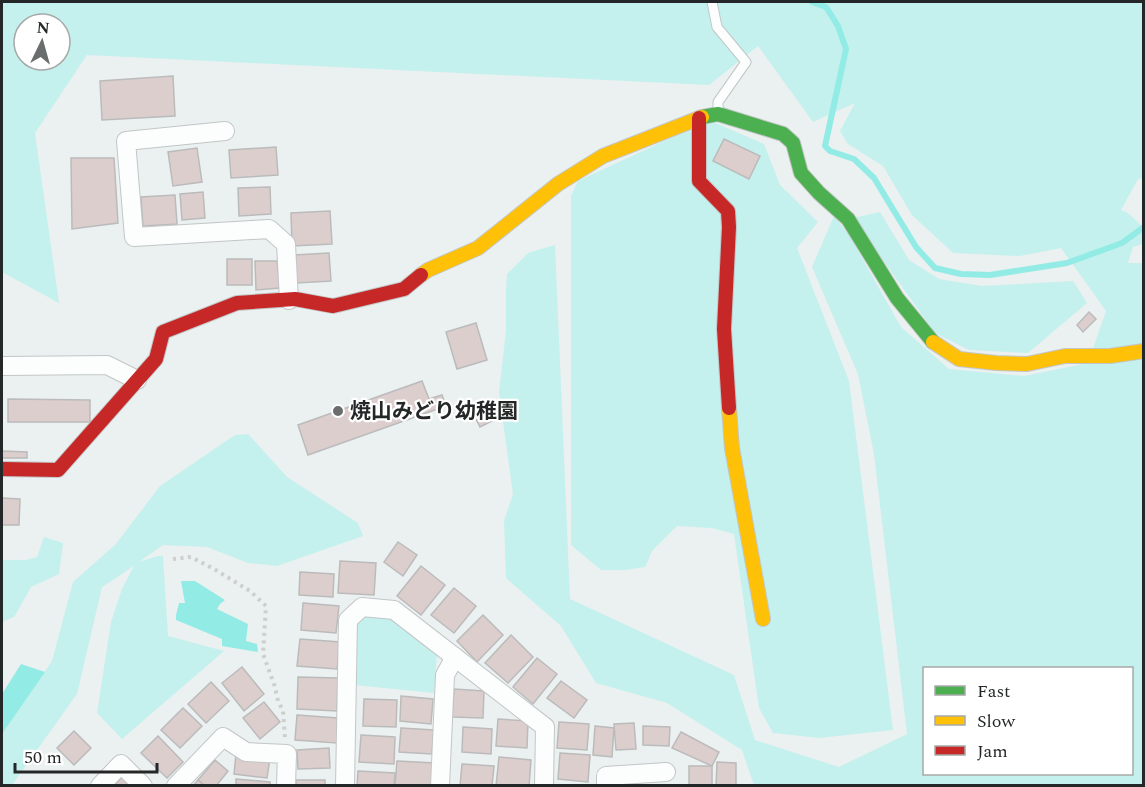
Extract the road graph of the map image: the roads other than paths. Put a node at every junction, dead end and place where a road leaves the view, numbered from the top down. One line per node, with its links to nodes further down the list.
1 (712, 2): 2 (lane)
2 (718, 114): 3 (street); 6 (street)
3 (699, 118): 5 (street); 10 (street)
4 (225, 131): 5 (street)
5 (289, 300): 8 (street)
6 (1143, 351)
7 (2, 366): 8 (street)
8 (137, 380): 9 (street)
9 (2, 469)
10 (763, 619)
11 (455, 657): 17 (street); 18 (street); 19 (street)
12 (666, 772): 20 (street)
13 (100, 786): 14 (street)
14 (143, 786)
15 (176, 786): 16 (street)
16 (286, 786)
17 (345, 786)
18 (440, 786)
19 (544, 786)
20 (606, 786)

